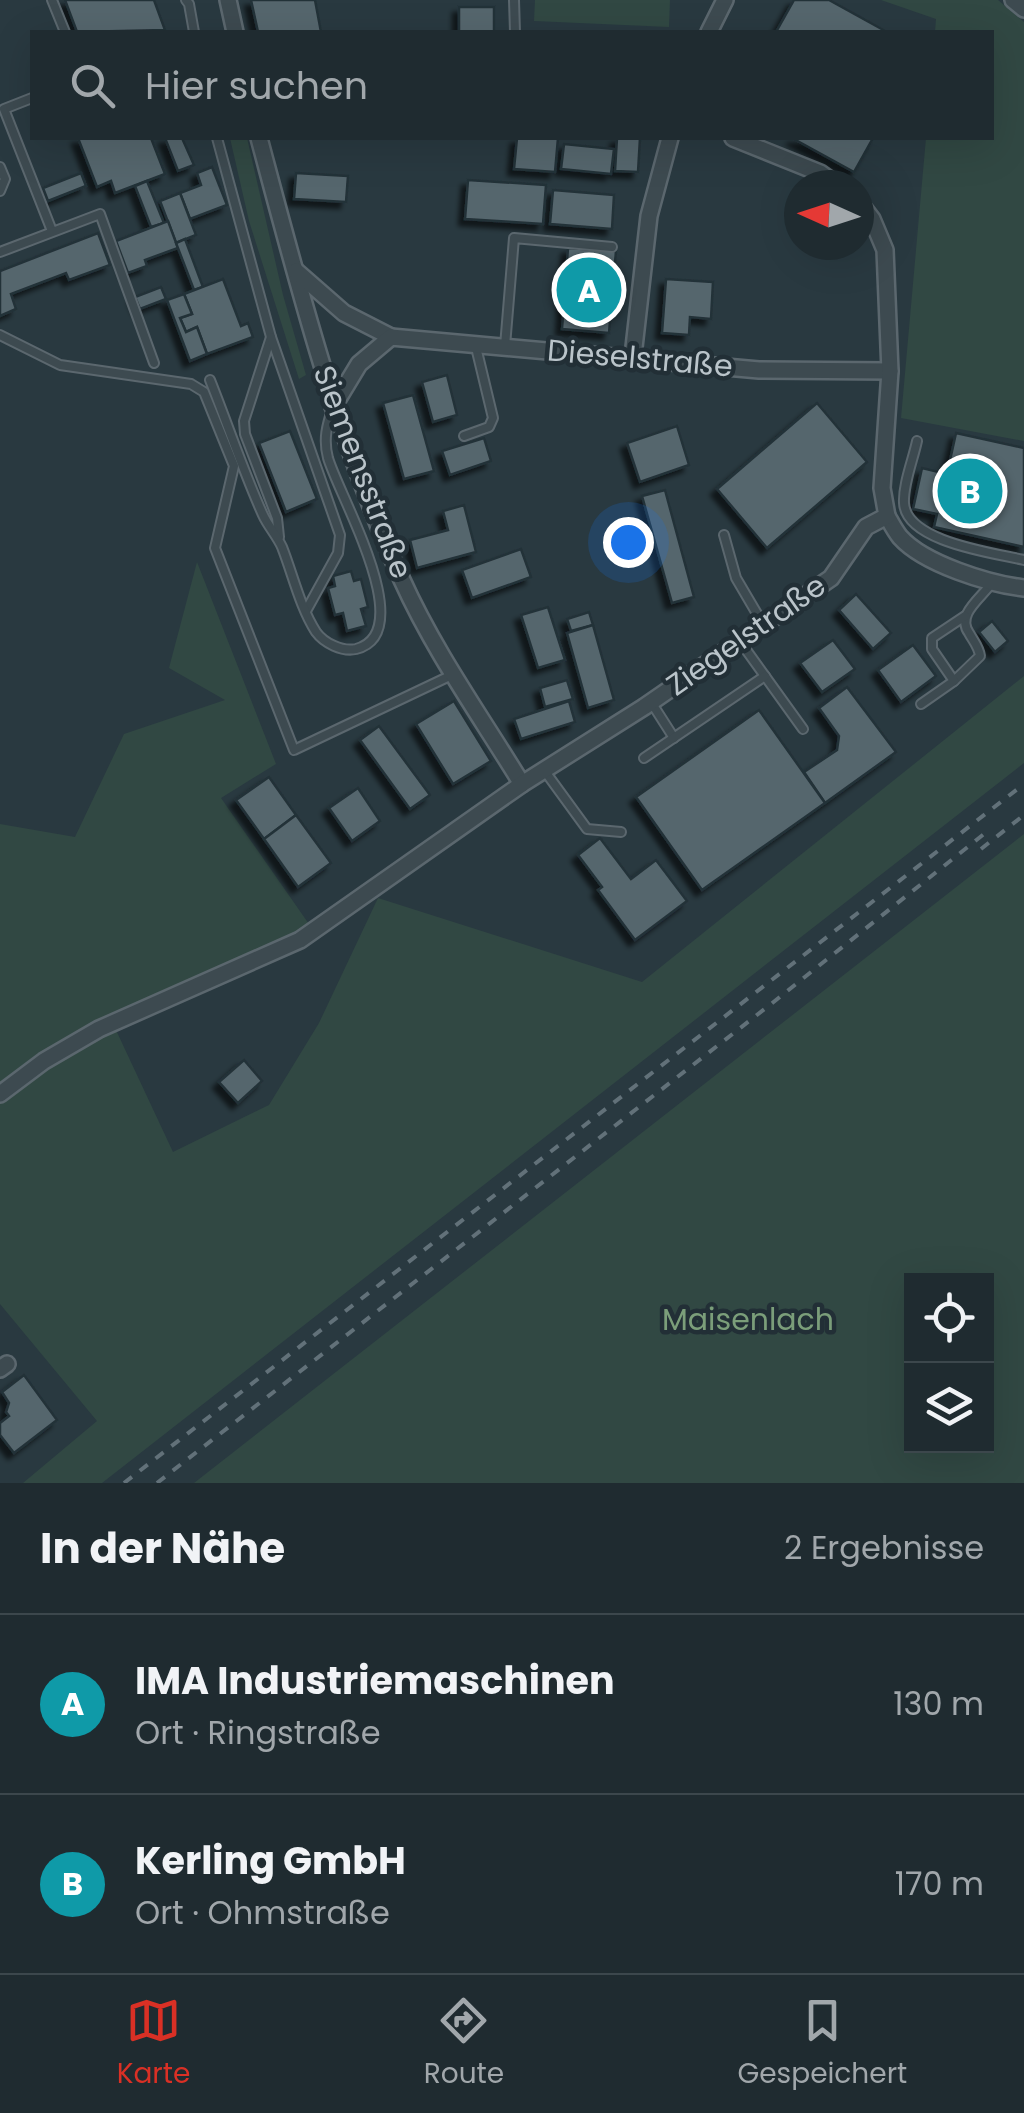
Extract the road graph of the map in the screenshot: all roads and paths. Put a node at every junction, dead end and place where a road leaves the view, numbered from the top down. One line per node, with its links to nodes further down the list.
1 (52, 0): 8 (lane)
2 (186, 0): 9 (lane)
3 (228, 0): 10 (street)
4 (514, 0): 11 (lane)
5 (725, 0): 12 (street)
6 (1013, 0): 7 (street)
7 (1024, 9)
8 (64, 30)
9 (194, 30)
10 (235, 30)
11 (515, 30)
12 (710, 30)
13 (30, 99): 22 (lane)
14 (218, 140): 28 (lane)
15 (260, 140): 26 (street, Siemensstraße)
16 (669, 140): 32 (street)
17 (738, 140): 19 (street)
18 (0, 167): 20 (lane)
19 (813, 170)
20 (0, 191)
21 (874, 224): 34 (street)
22 (52, 232): 25 (lane); 33 (lane)
23 (0, 236): 25 (lane)
24 (612, 247): 31 (lane)
25 (3, 251)
26 (294, 269): 29 (street, Dieselstraße); 36 (street, Siemensstraße)
27 (0, 335): 49 (lane)
28 (270, 336): 41 (lane); 45 (lane)
29 (391, 336): 30 (street, Dieselstraße); 36 (street)
30 (475, 343): 31 (street, Dieselstraße); 37 (lane)
31 (505, 346): 32 (street, Dieselstraße)
32 (633, 356): 34 (street, Dieselstraße)
33 (154, 363)
34 (890, 371): 39 (street)
35 (210, 380): 41 (lane)
36 (333, 407): 45 (lane); 49 (street, Siemensstraße)
37 (464, 436)
38 (917, 442): 42 (lane)
39 (887, 516): 43 (street); 47 (street, Ziegelstraße)
40 (724, 534): 47 (lane)
41 (280, 542): 45 (lane)
42 (1024, 560)
43 (991, 584): 44 (street); 46 (lane)
44 (1024, 588)
45 (306, 611)
46 (964, 616): 51 (lane); 51 (lane)
47 (763, 624): 48 (street, Ziegelstraße)
48 (740, 640): 50 (lane); 52 (street, Ziegelstraße)
49 (454, 674): 58 (street, Siemensstraße)
50 (764, 676): 54 (lane); 55 (lane)
51 (954, 682): 53 (lane)
52 (651, 702): 55 (lane); 57 (street, Ziegelstraße)
53 (921, 704)
54 (802, 728)
55 (674, 738): 56 (lane)
56 (644, 758)
57 (544, 770): 58 (street, Ziegelstraße); 59 (lane)
58 (522, 784): 60 (street, Ziegelstraße)
59 (621, 832)
60 (0, 1094)

